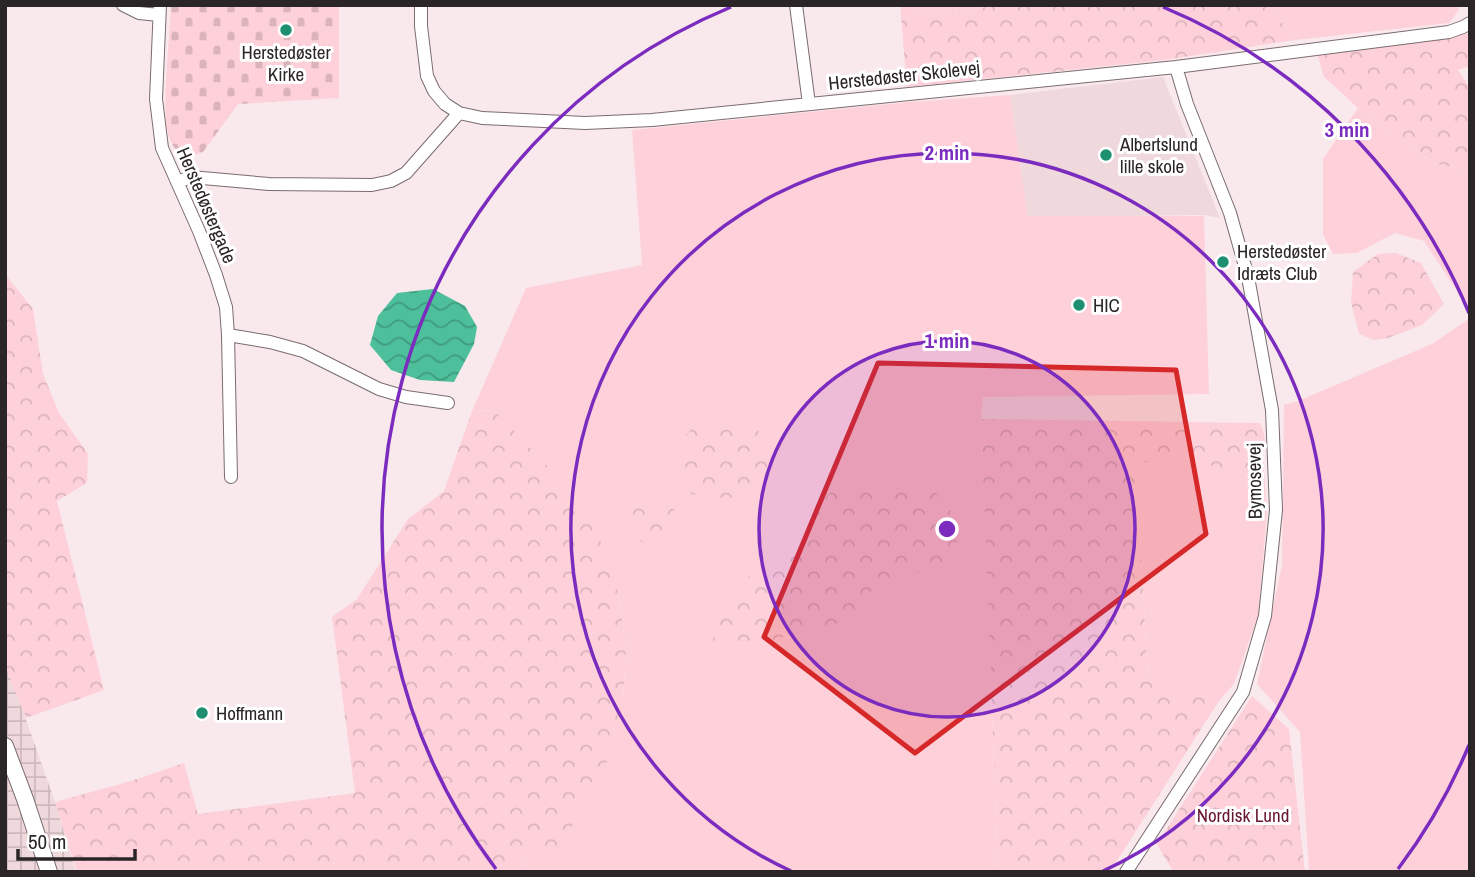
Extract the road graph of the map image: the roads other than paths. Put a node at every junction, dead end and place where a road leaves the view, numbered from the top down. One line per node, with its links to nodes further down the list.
1 (123, 5): 4 (street)
2 (421, 5): 8 (street)
3 (796, 5): 7 (street)
4 (159, 10): 9 (street, Herstedøstergade)
5 (1470, 23): 6 (street, Herstedøster Skolevej)
6 (1176, 66): 7 (street, Herstedøster Skolevej); 15 (street, Bymosevej)
7 (809, 104): 8 (street, Herstedøster Skolevej)
8 (458, 113): 9 (street)
9 (177, 182): 10 (street, Herstedøstergade)
10 (229, 335): 11 (street); 12 (street, Herstedøstergade)
11 (448, 403)
12 (231, 477)
13 (5, 746): 14 (street)
14 (49, 872)
15 (1126, 872)

